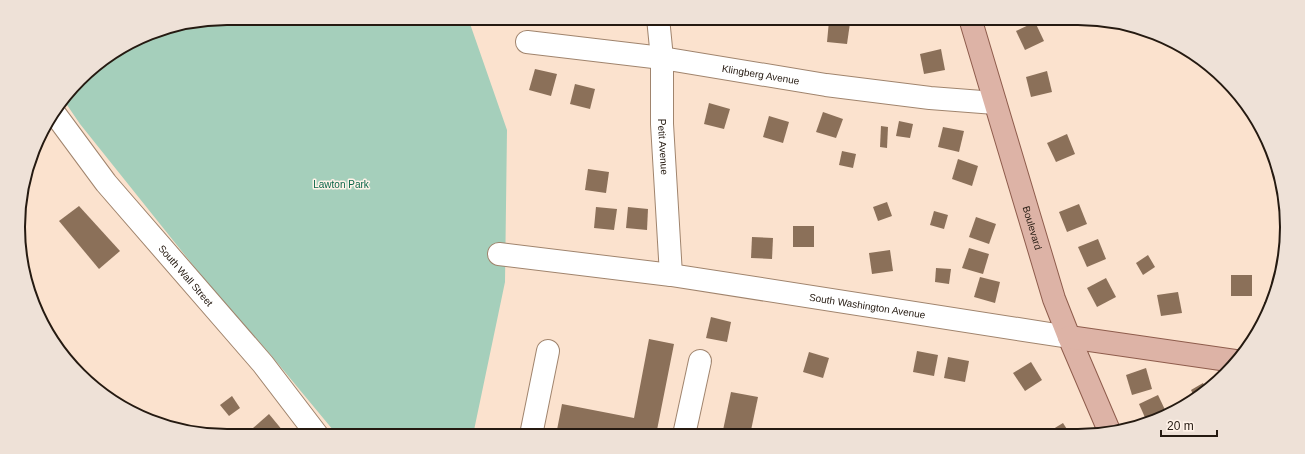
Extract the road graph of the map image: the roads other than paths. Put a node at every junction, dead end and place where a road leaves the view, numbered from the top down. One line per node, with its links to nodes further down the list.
1 (659, 25): 4 (street, Petit Avenue)
2 (972, 25): 5 (main road, Boulevard)
3 (527, 42): 4 (street, Klingberg Avenue)
4 (662, 58): 5 (street, Klingberg Avenue); 8 (street, Petit Avenue)
5 (995, 103): 9 (main road, Boulevard)
6 (57, 117): 14 (street, South Wall Street)
7 (499, 254): 8 (street, South Washington Avenue)
8 (671, 275): 9 (street, South Washington Avenue)
9 (1069, 337): 11 (main road, South Washington Avenue); 13 (main road, Boulevard)
10 (548, 351): 15 (street)
11 (1230, 360)
12 (700, 361): 16 (street)
13 (1107, 427)
14 (313, 429)
15 (532, 429)
16 (685, 429)

